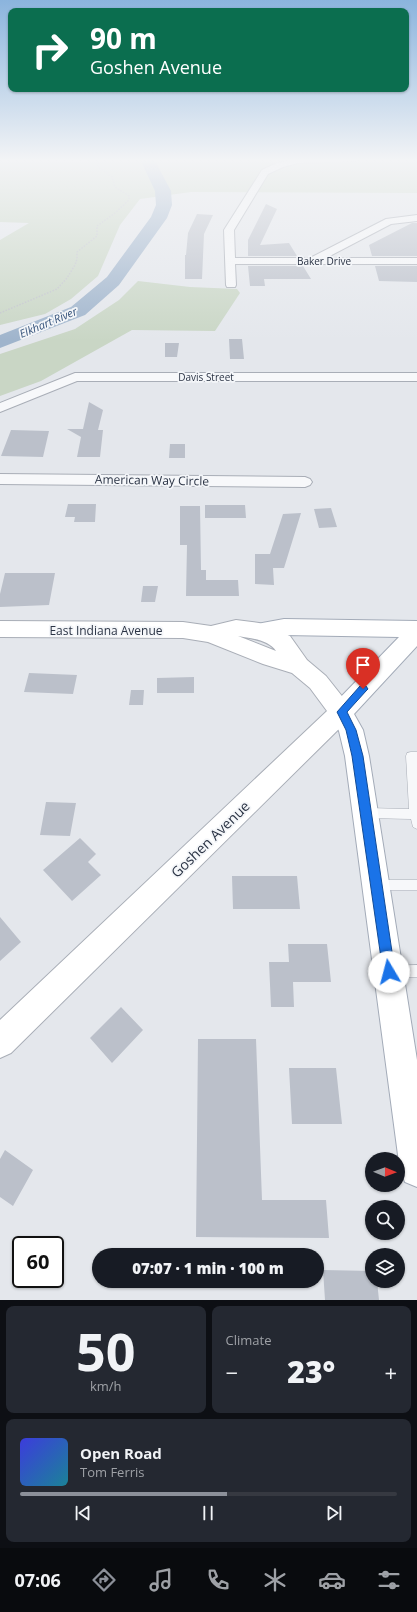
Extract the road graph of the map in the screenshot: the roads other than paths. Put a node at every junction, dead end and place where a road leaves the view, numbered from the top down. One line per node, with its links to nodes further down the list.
1 (236, 220): 3 (street)
2 (401, 220): 4 (street)
3 (231, 261): 4 (street, Baker Drive); 6 (street)
4 (311, 261): 5 (street, Baker Drive)
5 (417, 261)
6 (231, 285)
7 (417, 377): 8 (street, Davis Street)
8 (0, 408)
9 (0, 479): 10 (street, American Way Circle)
10 (305, 482)
11 (417, 628): 13 (street)
12 (0, 629): 15 (street, East Indiana Avenue)
13 (259, 631): 15 (street, East Indiana Avenue); 16 (street, East Indiana Avenue)
14 (417, 632): 17 (street, Goshen Avenue)
15 (211, 634): 16 (street, East Indiana Avenue)
16 (299, 666): 17 (street, East Indiana Avenue)
17 (341, 712): 19 (street, East Indiana Avenue); 25 (street, Goshen Avenue)
18 (417, 756): 20 (lane)
19 (366, 813): 20 (lane); 21 (street, East Indiana Avenue)
20 (416, 819)
21 (377, 885): 22 (lane); 24 (street, East Indiana Avenue)
22 (417, 885)
23 (417, 971): 24 (lane)
24 (389, 972): 26 (street, East Indiana Avenue)
25 (0, 1042)
26 (417, 1168)

